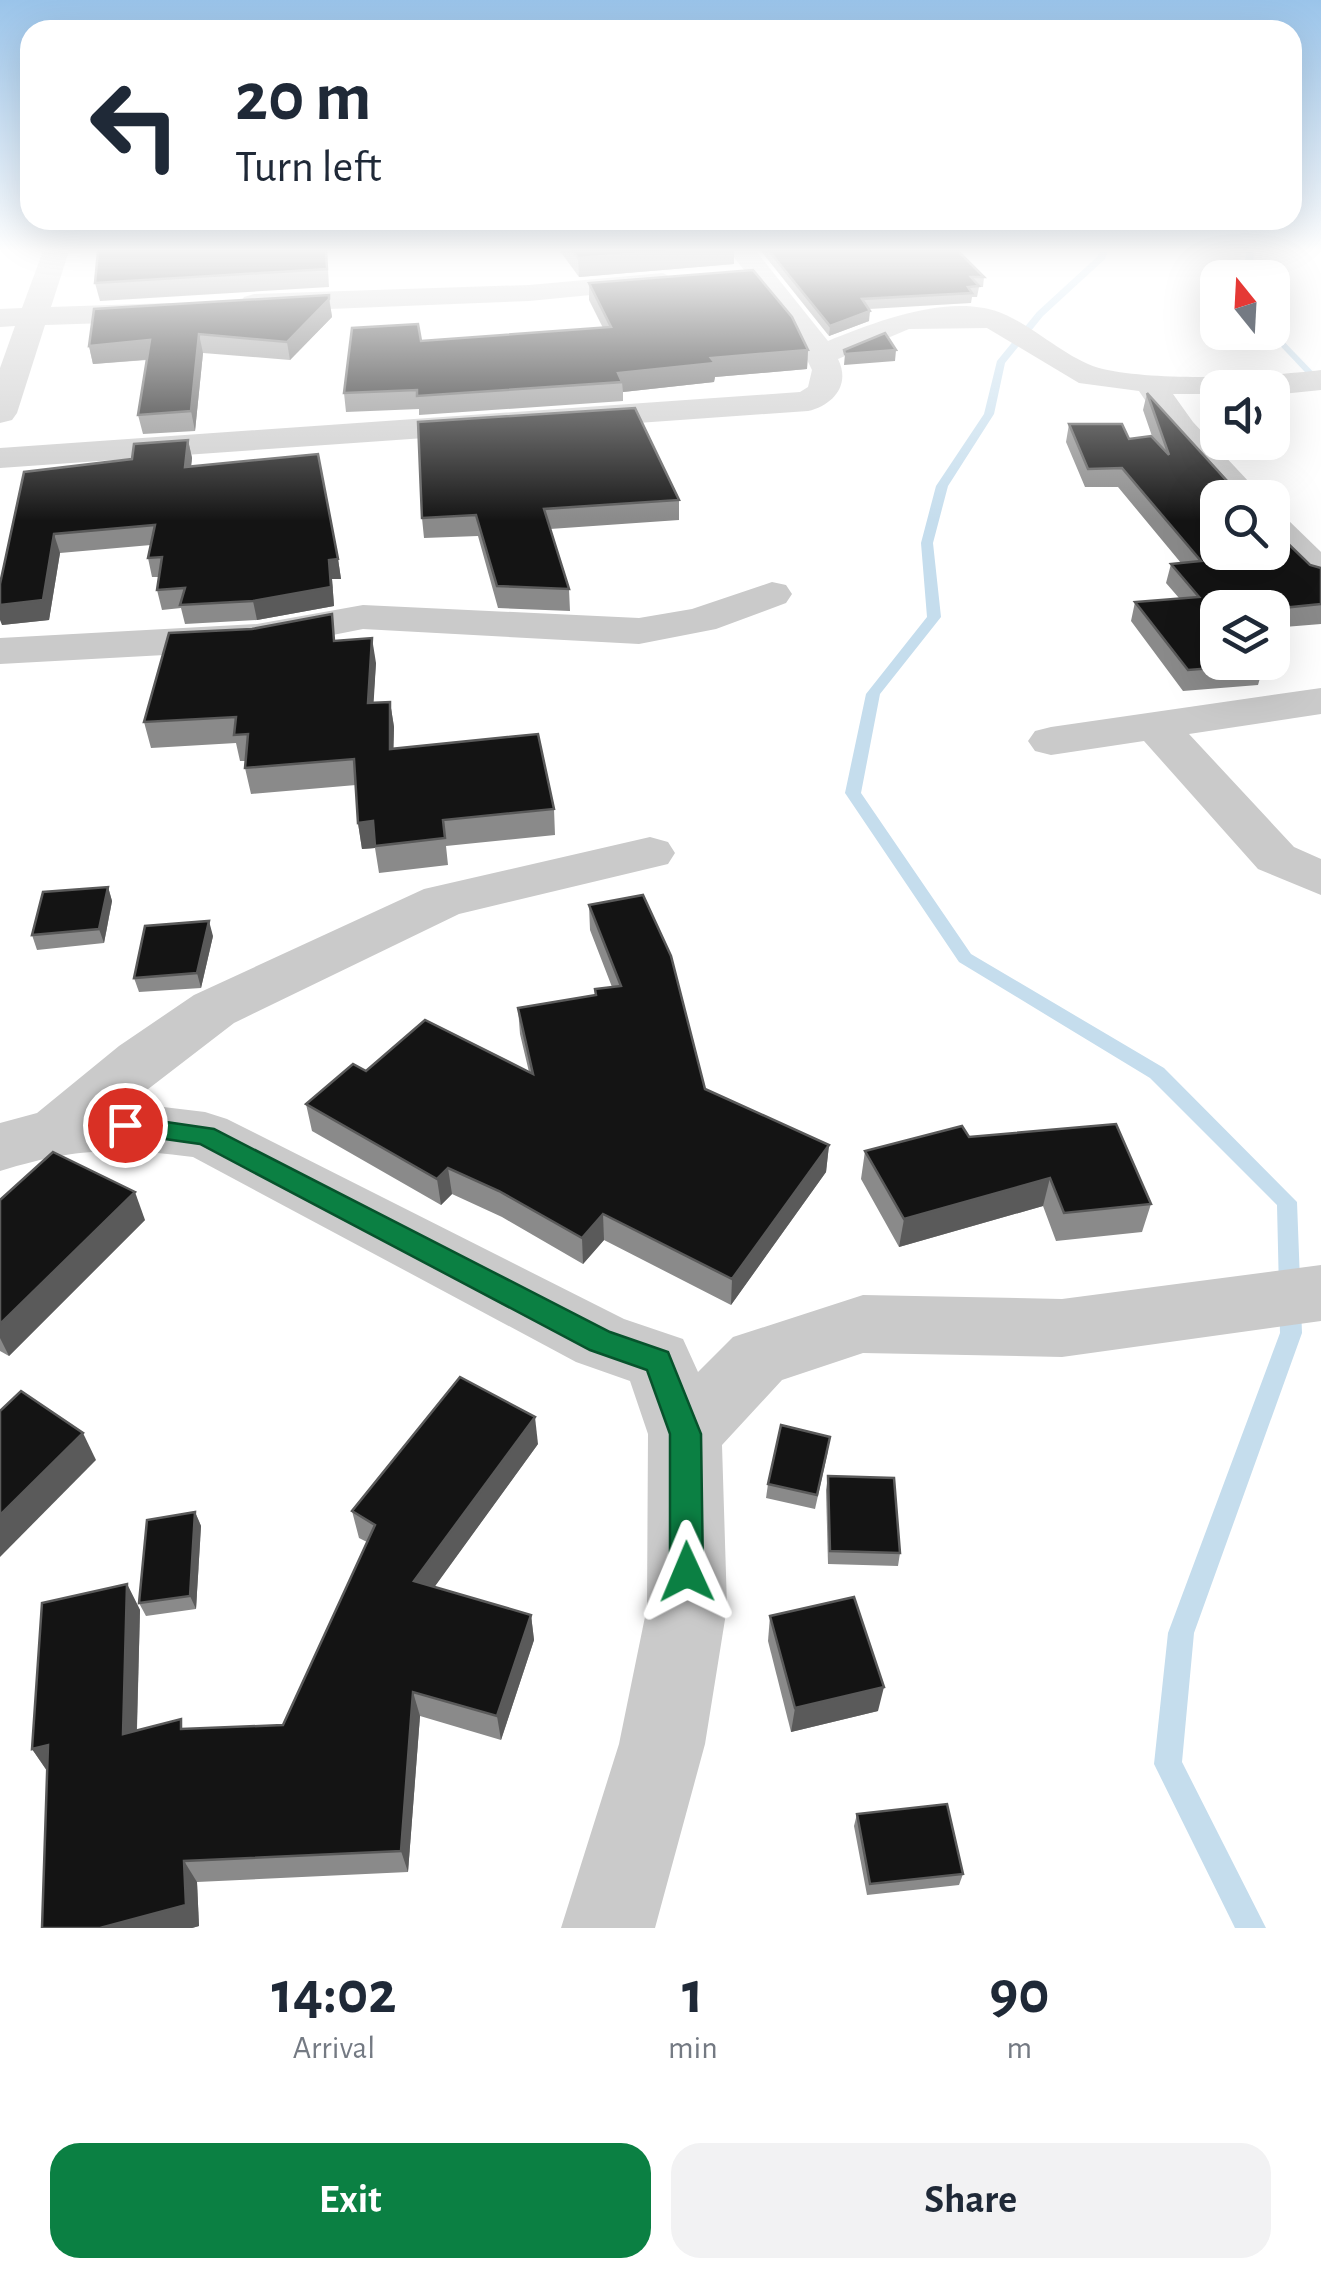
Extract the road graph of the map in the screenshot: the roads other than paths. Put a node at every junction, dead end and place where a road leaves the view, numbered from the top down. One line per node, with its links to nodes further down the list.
1 (12, 341): 8 (street)
2 (812, 341): 5 (street)
3 (855, 341): 5 (street)
4 (1030, 341): 7 (street)
5 (820, 355): 9 (street)
6 (1321, 380): 7 (street)
7 (1148, 382): 10 (street)
8 (0, 413)
9 (0, 458)
10 (1229, 480)
11 (1290, 544): 12 (street)
12 (1321, 574)
13 (772, 594): 14 (street)
14 (0, 651)
15 (1321, 700): 16 (street)
16 (1156, 726): 17 (street); 19 (street)
17 (1051, 741)
18 (650, 853): 20 (street)
19 (1321, 879)
20 (29, 1138): 22 (street)
21 (1321, 1293): 22 (street)
22 (686, 1434): 23 (street)
23 (608, 1928)

